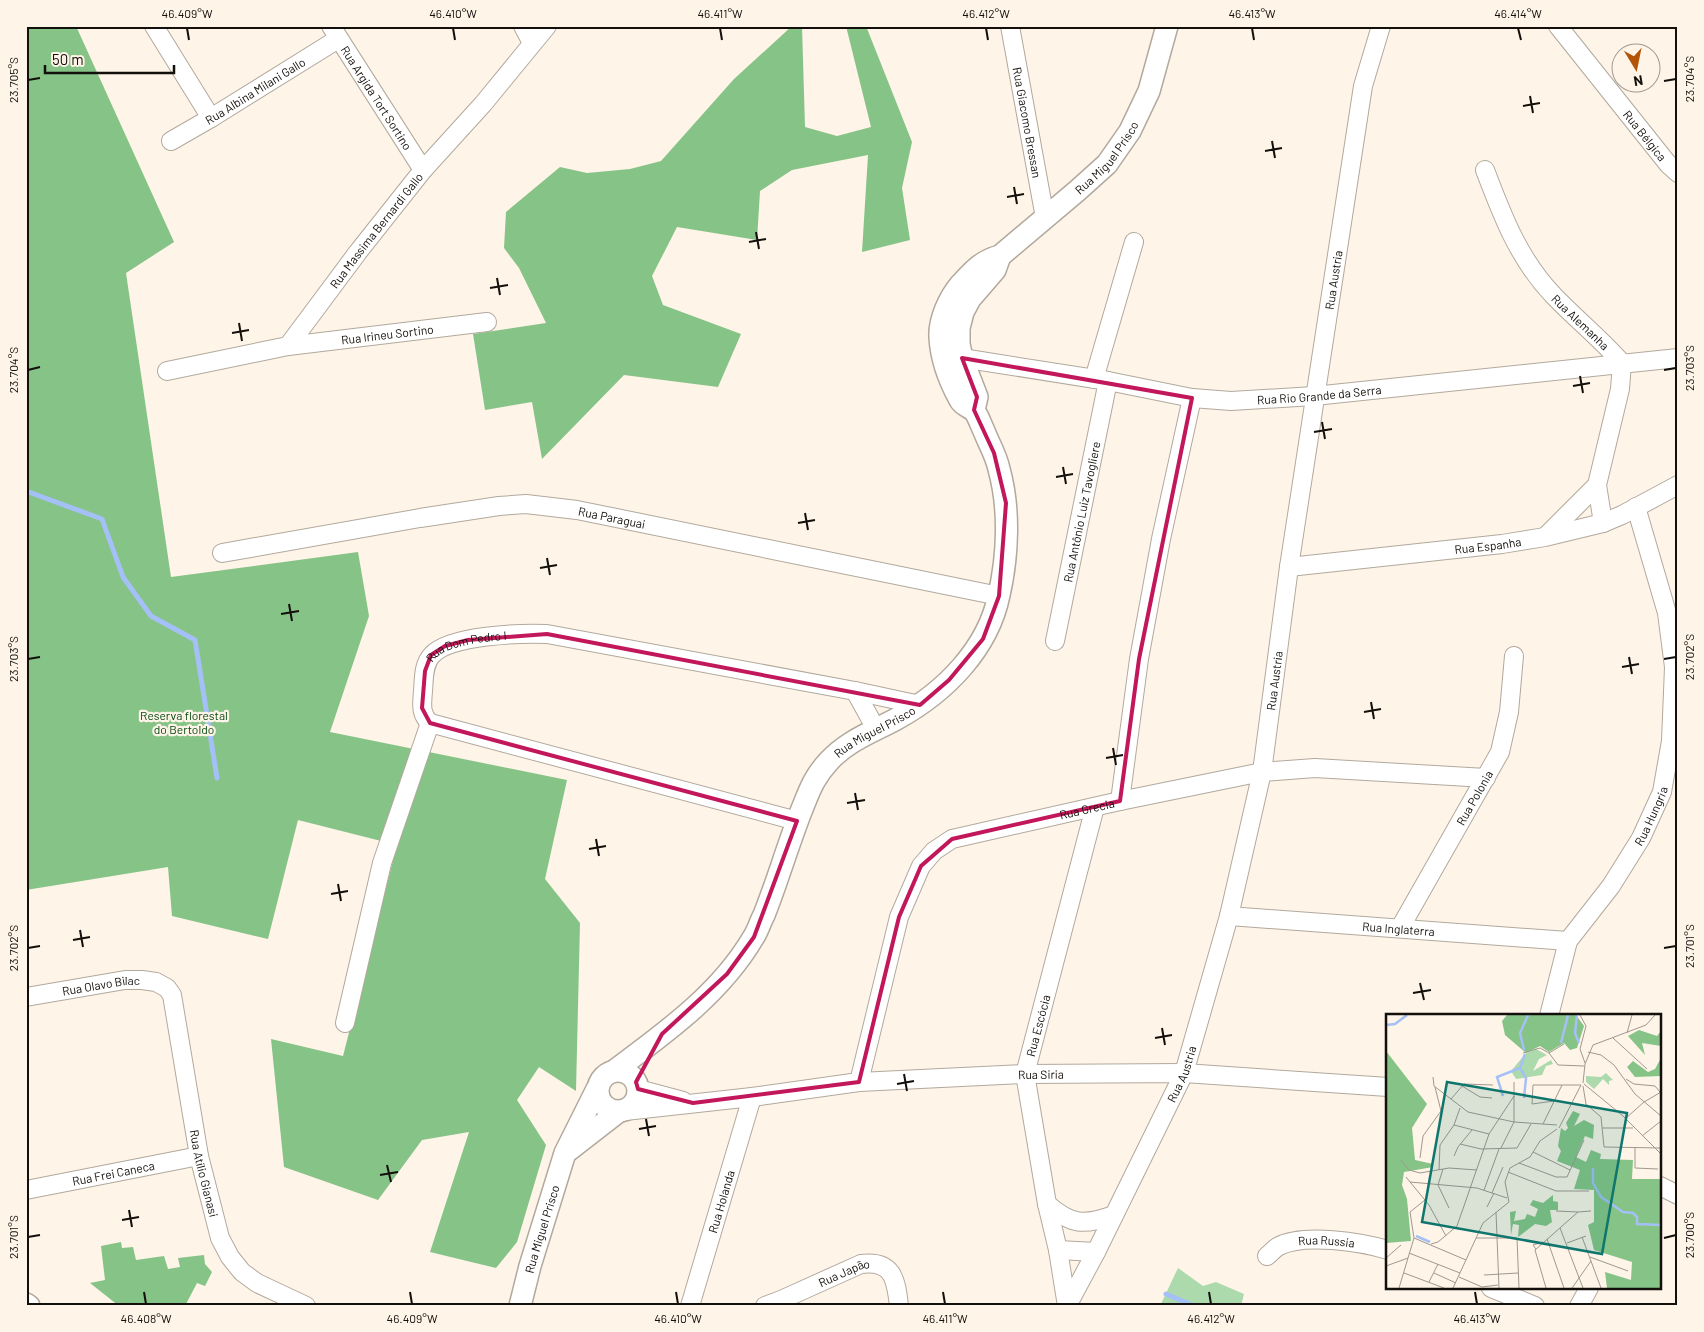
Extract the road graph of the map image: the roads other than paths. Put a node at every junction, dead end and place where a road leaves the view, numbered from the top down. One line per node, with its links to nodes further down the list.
1 (154, 26): 10 (street)
2 (523, 26): 9 (street)
3 (547, 26): 9 (street, Rua Massima Bernardi Gallo)
4 (1010, 26): 15 (street, Rua Giacomo Bressan)
5 (1167, 26): 15 (street, Rua Miguel Prisco)
6 (1381, 26): 25 (street, Rua Austria)
7 (1558, 26): 14 (street, Rua Bélgica)
8 (334, 33): 10 (street, Rua Albina Milani Gallo); 12 (street, Rua Argida Tort Sortino)
9 (532, 43): 12 (street, Rua Massima Bernardi Gallo)
10 (211, 118): 11 (street, Rua Albina Milani Gallo)
11 (171, 141)
12 (423, 170): 19 (street, Rua Massima Bernardi Gallo)
13 (1485, 170): 22 (street, Rua Alemanha)
14 (1678, 173)
15 (1045, 218): 17 (street, Rua Miguel Prisco)
16 (1134, 242): 24 (street, Rua Antônio Luiz Tavogliere)
17 (1000, 256): 20 (street, Rua Miguel Prisco); 27 (street, Rua Miguel Prisco)
18 (487, 322): 19 (street, Rua Irineu Sortino)
19 (288, 346): 23 (street)
20 (962, 358): 24 (street, Rua Rio Grande da Serra); 27 (street, Rua Miguel Prisco)
21 (1678, 358): 22 (street, Rua Rio Grande da Serra)
22 (1622, 363): 25 (street, Rua Rio Grande da Serra); 28 (street)
23 (167, 371)
24 (1101, 380): 26 (street, Rua Rio Grande da Serra); 36 (street, Rua Antônio Luiz Tavogliere)
25 (1314, 396): 26 (street, Rua Rio Grande da Serra); 34 (street, Rua Austria)
26 (1192, 398): 44 (street)
27 (974, 410): 35 (street, Rua Miguel Prisco)
28 (1597, 485): 31 (street); 32 (street)
29 (1678, 485): 30 (street, Rua Espanha)
30 (1636, 507): 31 (street, Rua Espanha); 49 (street, Rua Hungria)
31 (1602, 523): 32 (street, Rua Espanha)
32 (1544, 537): 34 (street, Rua Espanha)
33 (222, 553): 35 (street, Rua Paraguai)
34 (1289, 567): 42 (street, Rua Austria)
35 (999, 596): 39 (street, Rua Miguel Prisco)
36 (1055, 641)
37 (1514, 656): 43 (street, Rua Polonia)
38 (855, 691): 39 (street, Rua Dom Pedro I); 40 (street, Rua Dom Pedro I); 41 (street)
39 (920, 705): 41 (street, Rua Miguel Prisco)
40 (430, 723): 46 (street); 53 (street)
41 (876, 729): 46 (street, Rua Miguel Prisco)
42 (1262, 772): 43 (street, Rua Grecia); 44 (street, Rua Grecia); 47 (street, Rua Austria)
43 (1486, 778): 48 (street, Rua Polonia)
44 (1120, 801): 45 (street, Rua Grecia)
45 (1095, 807): 57 (street, Rua Escócia); 58 (street, Rua Grecia)
46 (797, 821): 54 (street, Rua Miguel Prisco)
47 (1229, 916): 48 (street, Rua Inglaterra); 56 (street, Rua Austria)
48 (1400, 928): 49 (street, Rua Inglaterra)
49 (1568, 941): 52 (street, Rua Hungria)
50 (172, 995): 51 (street, Rua Olavo Bilac); 66 (street, Rua Atílio Gianasi)
51 (26, 997)
52 (1550, 1014)
53 (345, 1022)
54 (662, 1034): 55 (street, Rua Miguel Prisco); 59 (street, Rua Miguel Prisco)
55 (614, 1072): 59 (street); 61 (street, Rua Miguel Prisco)
56 (1184, 1073): 57 (street, Rua Siria); 60 (street, Rua Siria); 71 (street, Rua Austria)
57 (1025, 1074): 58 (street, Rua Siria); 70 (street, Rua Escócia)
58 (859, 1082): 62 (street, Rua Siria)
59 (637, 1085): 63 (street, Rua Siria); 64 (street, Rua Miguel Prisco)
60 (1386, 1087)
61 (597, 1089): 64 (street); 65 (street, Rua Miguel Prisco)
62 (752, 1097): 63 (street, Rua Siria); 80 (street, Rua Holanda)
63 (693, 1103): 64 (street, Rua Siria)
64 (621, 1111): 65 (street, Rua Miguel Prisco)
65 (565, 1153): 79 (street, Rua Miguel Prisco)
66 (199, 1156): 68 (street, Rua Frei Caneca); 78 (street, Rua Atílio Gianasi)
67 (1662, 1187): 69 (street)
68 (26, 1190)
69 (1678, 1196)
70 (1047, 1204): 71 (street); 72 (street, Rua Escócia)
71 (1114, 1215): 74 (street, Rua Austria)
72 (1058, 1250): 74 (street); 83 (street, Rua Escócia)
73 (1386, 1250): 75 (street, Rua Russia)
74 (1096, 1252): 83 (street, Rua Austria)
75 (1267, 1256)
76 (1496, 1290): 84 (street)
77 (1588, 1290): 85 (street)
78 (306, 1306)
79 (520, 1306)
80 (690, 1306)
81 (766, 1306): 82 (street, Rua Japão)
82 (899, 1306)
83 (1067, 1306)
84 (1535, 1306)
85 (1579, 1306)

